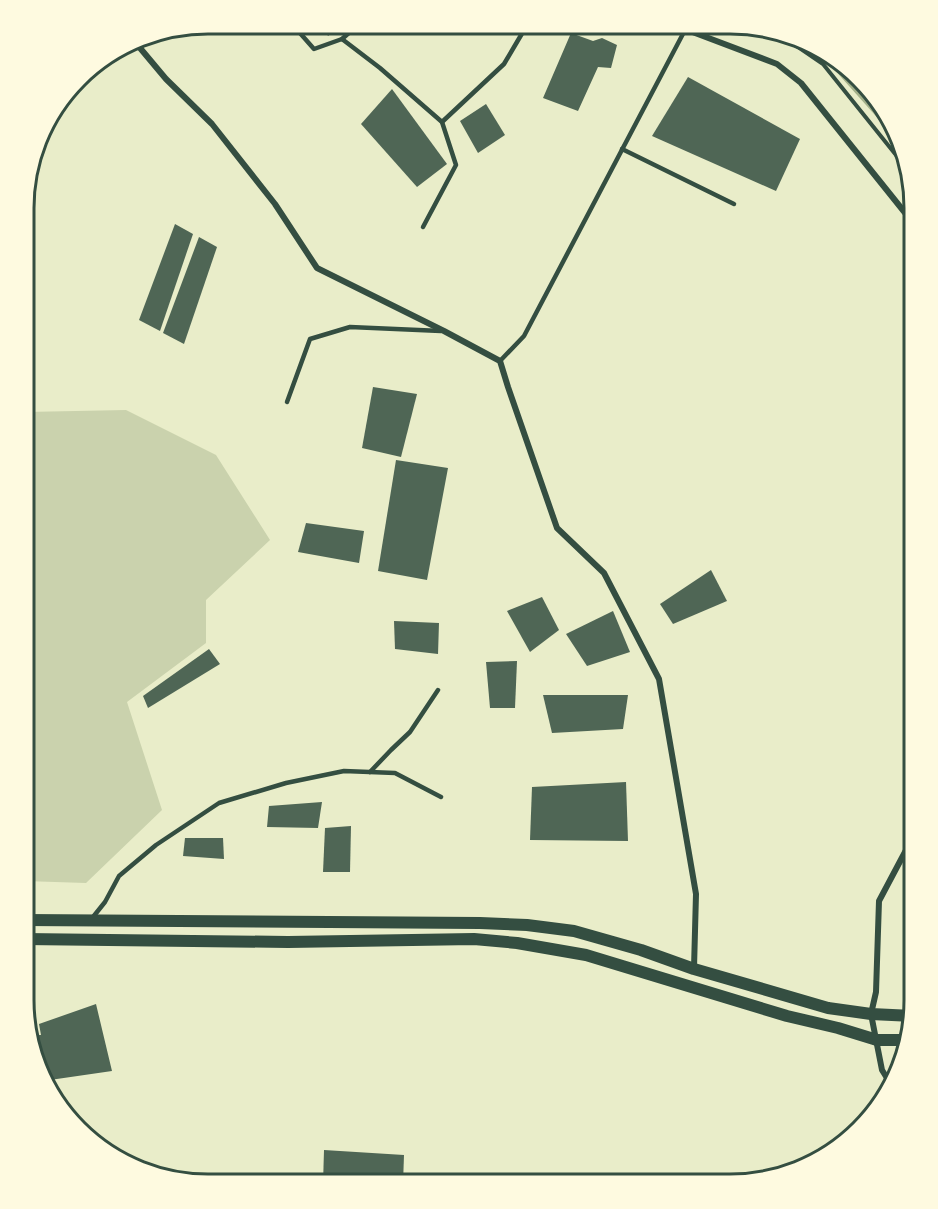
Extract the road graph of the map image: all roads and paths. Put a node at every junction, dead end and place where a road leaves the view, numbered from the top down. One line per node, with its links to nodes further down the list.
1 (521, 34): 9 (lane)
2 (683, 34): 10 (lane)
3 (696, 34): 13 (street)
4 (301, 35): 6 (lane)
5 (347, 35): 6 (lane)
6 (342, 39): 9 (lane)
7 (140, 49): 15 (street)
8 (808, 54): 11 (path)
9 (442, 122): 14 (lane)
10 (622, 149): 12 (lane); 16 (lane)
11 (894, 153)
12 (734, 204)
13 (904, 212)
14 (423, 227)
15 (444, 331): 16 (street); 17 (lane)
16 (500, 361): 25 (street)
17 (287, 402)
18 (438, 690): 19 (lane)
19 (370, 772): 20 (lane); 22 (lane)
20 (441, 797)
21 (903, 855): 26 (street)
22 (91, 919): 23 (main road); 25 (main road)
23 (34, 920)
24 (34, 939): 29 (main road)
25 (694, 969): 26 (main road)
26 (872, 1014): 27 (main road); 29 (street)
27 (902, 1016)
28 (900, 1040): 29 (main road)
29 (877, 1041): 30 (street)
30 (886, 1076)

